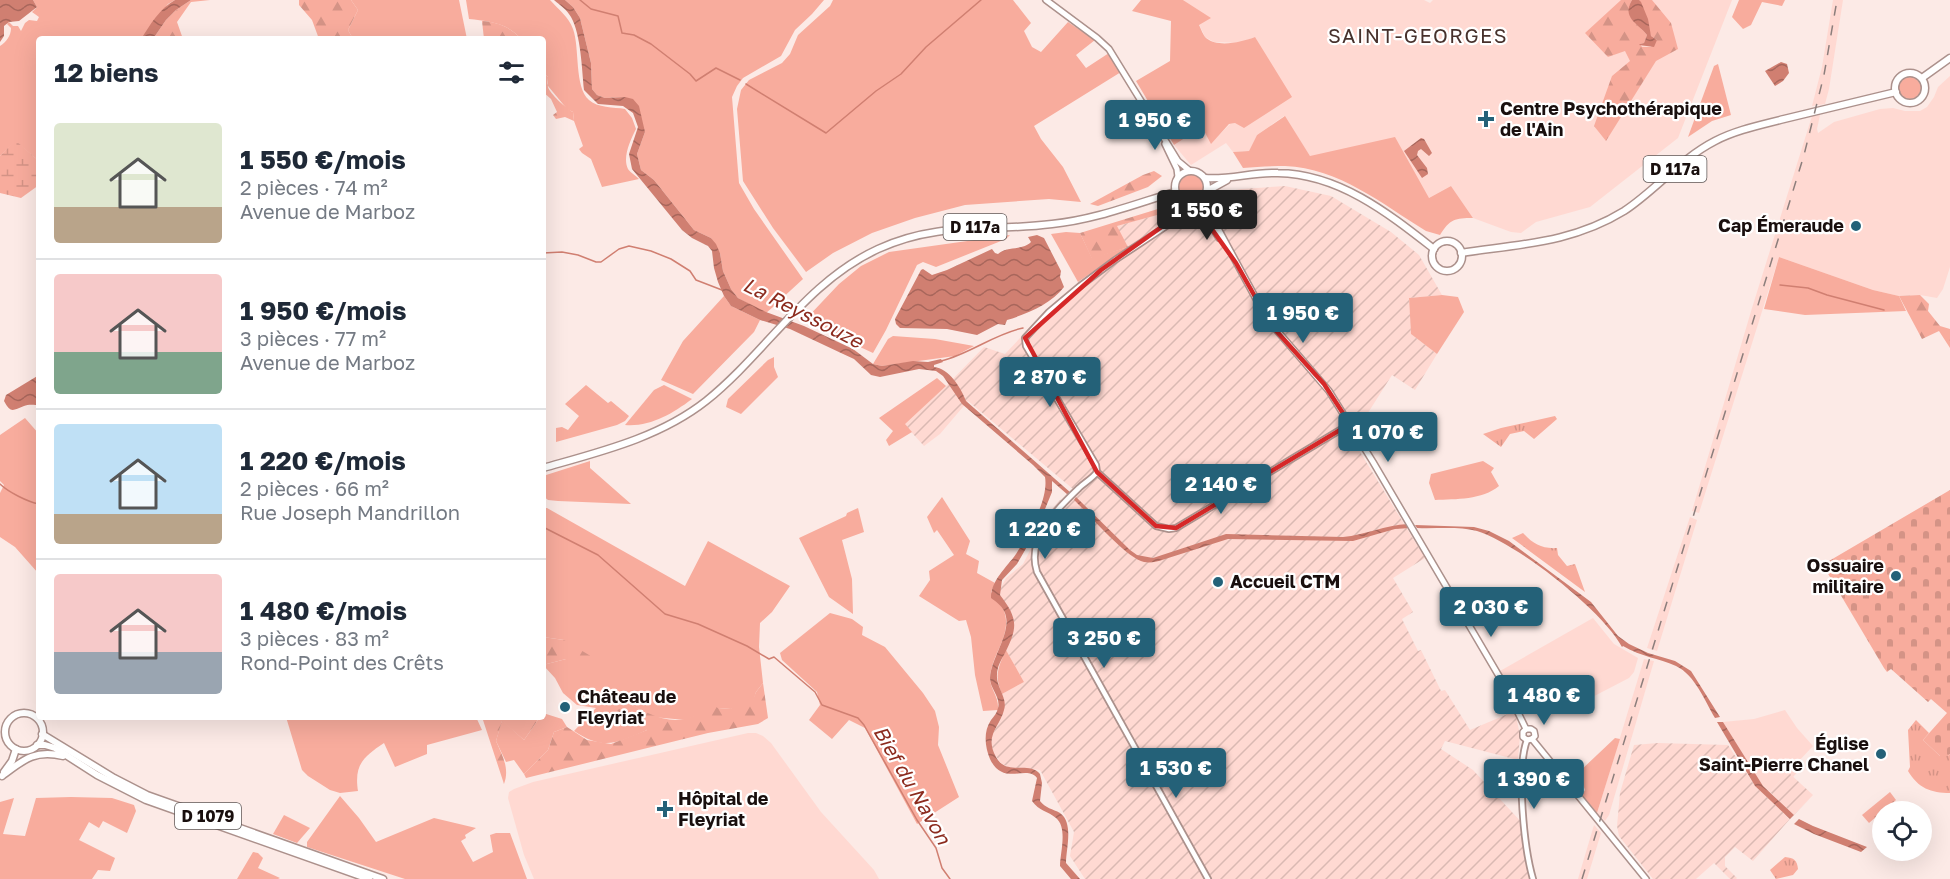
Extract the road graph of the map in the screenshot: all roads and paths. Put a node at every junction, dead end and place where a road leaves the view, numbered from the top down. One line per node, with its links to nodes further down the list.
1 (1046, 0): 5 (main road)
2 (1950, 58): 3 (main road)
3 (1922, 78): 4 (main road); 4 (main road)
4 (1896, 92): 16 (main road, D 117a)
5 (1152, 119): 6 (main road); 7 (main road)
6 (1190, 171): 7 (main road); 8 (main road)
7 (1178, 177): 10 (main road)
8 (1205, 178): 9 (main road); 11 (main road)
9 (1233, 178): 11 (main road); 15 (main road)
10 (1175, 192): 12 (main road); 19 (main road, D 117a)
11 (1206, 194): 13 (main road); 17 (main road)
12 (1181, 201): 13 (main road); 14 (street)
13 (1192, 204): 14 (street); 17 (main road)
14 (1175, 220): 20 (street)
15 (1434, 249): 16 (main road); 16 (main road)
16 (1461, 253)
17 (1236, 263): 18 (main road)
18 (1350, 424): 20 (street); 24 (main road)
19 (546, 467)
20 (1097, 472): 33 (street)
21 (36, 716): 23 (main road)
22 (43, 720): 25 (main road)
23 (3, 722): 28 (main road)
24 (1526, 729): 26 (main road); 26 (main road)
25 (42, 734): 27 (main road); 32 (main road, D 1079)
26 (1530, 740): 34 (street); 35 (main road)
27 (37, 746): 28 (main road); 29 (main road, D 1079)
28 (16, 749): 30 (main road)
29 (69, 757): 30 (main road); 31 (main road, D 1079)
30 (1, 777)
31 (369, 879)
32 (383, 879)
33 (1208, 879)
34 (1533, 879)
35 (1646, 879)

